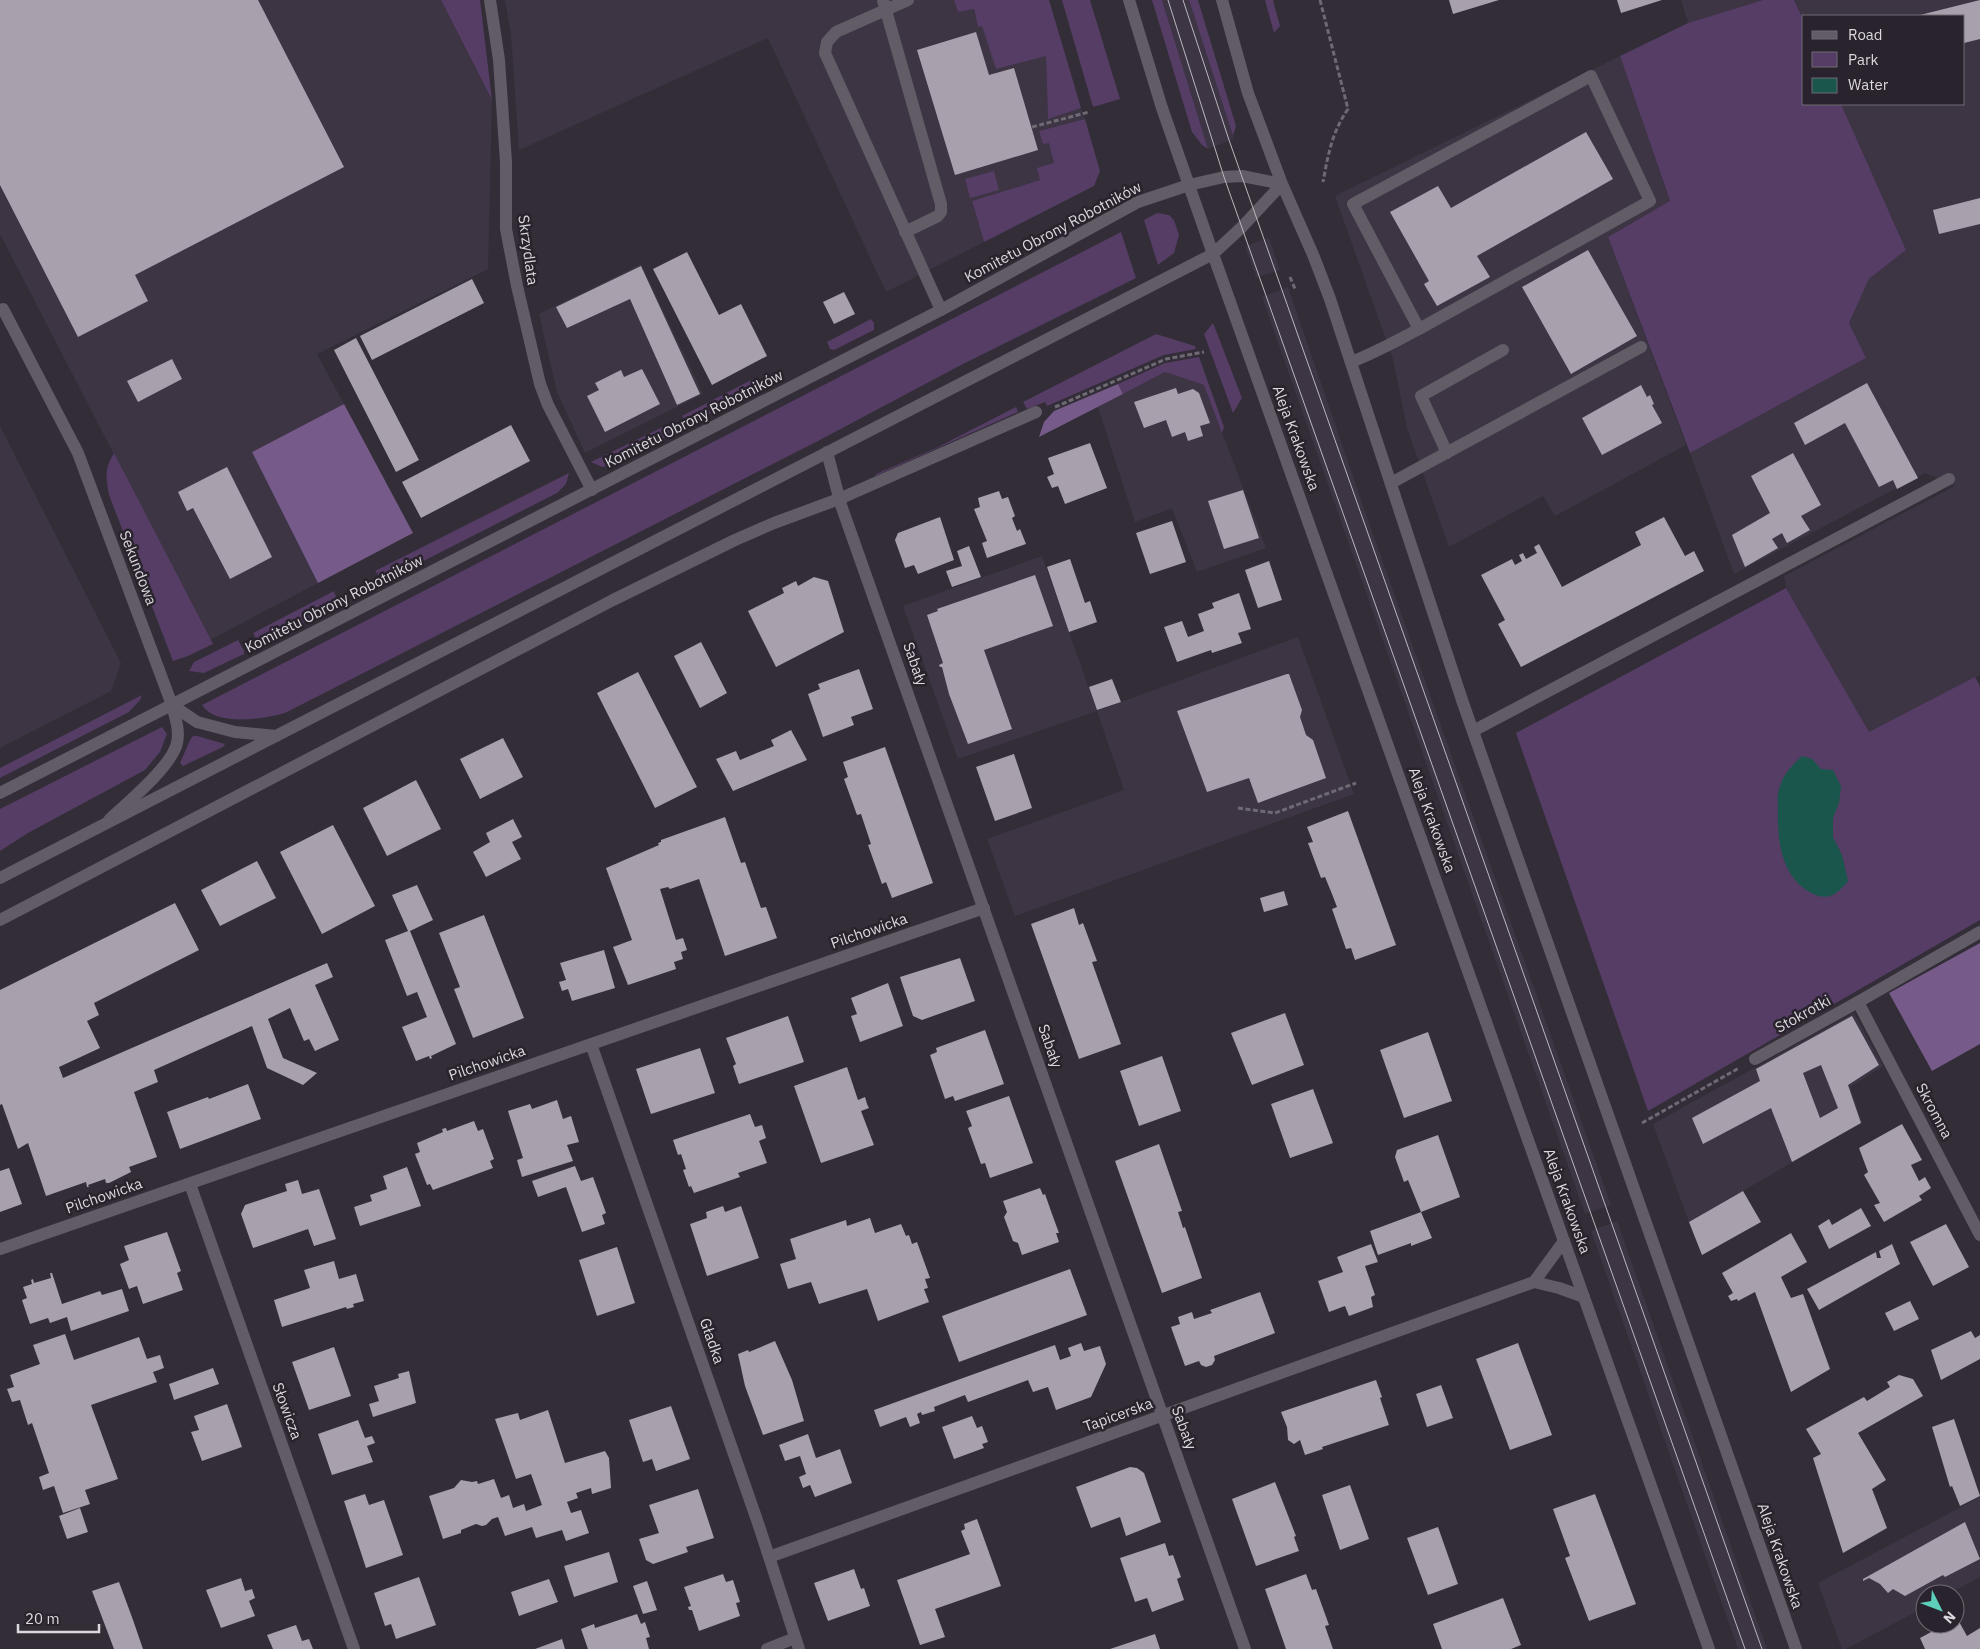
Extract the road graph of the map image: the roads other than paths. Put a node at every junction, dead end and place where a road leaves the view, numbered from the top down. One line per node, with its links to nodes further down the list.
1 (490, 0): 21 (street, Skrzydlata)
2 (908, 0): 5 (street)
3 (1129, 0): 7 (street, Aleja Krakowska)
4 (1222, 0): 6 (street, Aleja Krakowska)
5 (885, 5): 8 (street); 8 (street)
6 (1282, 184): 7 (street, Komitetu Obrony Robotników); 9 (street); 15 (street, Aleja Krakowska)
7 (1189, 185): 9 (street, Aleja Krakowska); 11 (street, Komitetu Obrony Robotników)
8 (905, 232): 11 (street)
9 (1212, 254): 17 (street); 37 (street, Aleja Krakowska)
10 (3, 309): 23 (street, Sekundowa)
11 (941, 310): 21 (street, Komitetu Obrony Robotników)
12 (1419, 329): 12 (street); 15 (street)
13 (1641, 347): 18 (street)
14 (1503, 350): 18 (street)
15 (1352, 362): 20 (street, Aleja Krakowska)
16 (1036, 412): 22 (street)
17 (827, 452): 22 (street, Sabały); 25 (street)
18 (1447, 452): 20 (street)
19 (1949, 479): 24 (street)
20 (1391, 483): 24 (street, Aleja Krakowska)
21 (592, 490): 23 (street, Komitetu Obrony Robotników)
22 (839, 500): 29 (street, Sabały); 30 (street)
23 (172, 705): 25 (street); 26 (street, Komitetu Obrony Robotników); 27 (street, Sekundowa)
24 (1473, 731): 48 (street, Aleja Krakowska)
25 (276, 736): 27 (street)
26 (0, 793)
27 (103, 825): 28 (street)
28 (0, 878)
29 (984, 908): 33 (street, Pilchowicka); 41 (street, Sabały)
30 (0, 920)
31 (1980, 932): 32 (street, Stokrotki)
32 (1858, 1002): 34 (street, Stokrotki); 36 (street, Skromna)
33 (591, 1044): 35 (street, Pilchowicka); 42 (street, Gładka)
34 (1755, 1060)
35 (190, 1184): 38 (street, Pilchowicka); 44 (street, Słowicza)
36 (1980, 1235)
37 (1564, 1241): 39 (street); 40 (street, Aleja Krakowska)
38 (0, 1249)
39 (1534, 1282): 40 (street); 41 (street, Tapicerska)
40 (1584, 1297): 47 (street, Aleja Krakowska)
41 (1163, 1416): 42 (street, Tapicerska); 46 (street, Sabały)
42 (769, 1557): 43 (street, Gładka)
43 (797, 1644): 45 (street)
44 (354, 1649)
45 (768, 1649)
46 (1245, 1649)
47 (1708, 1649)
48 (1796, 1649)

